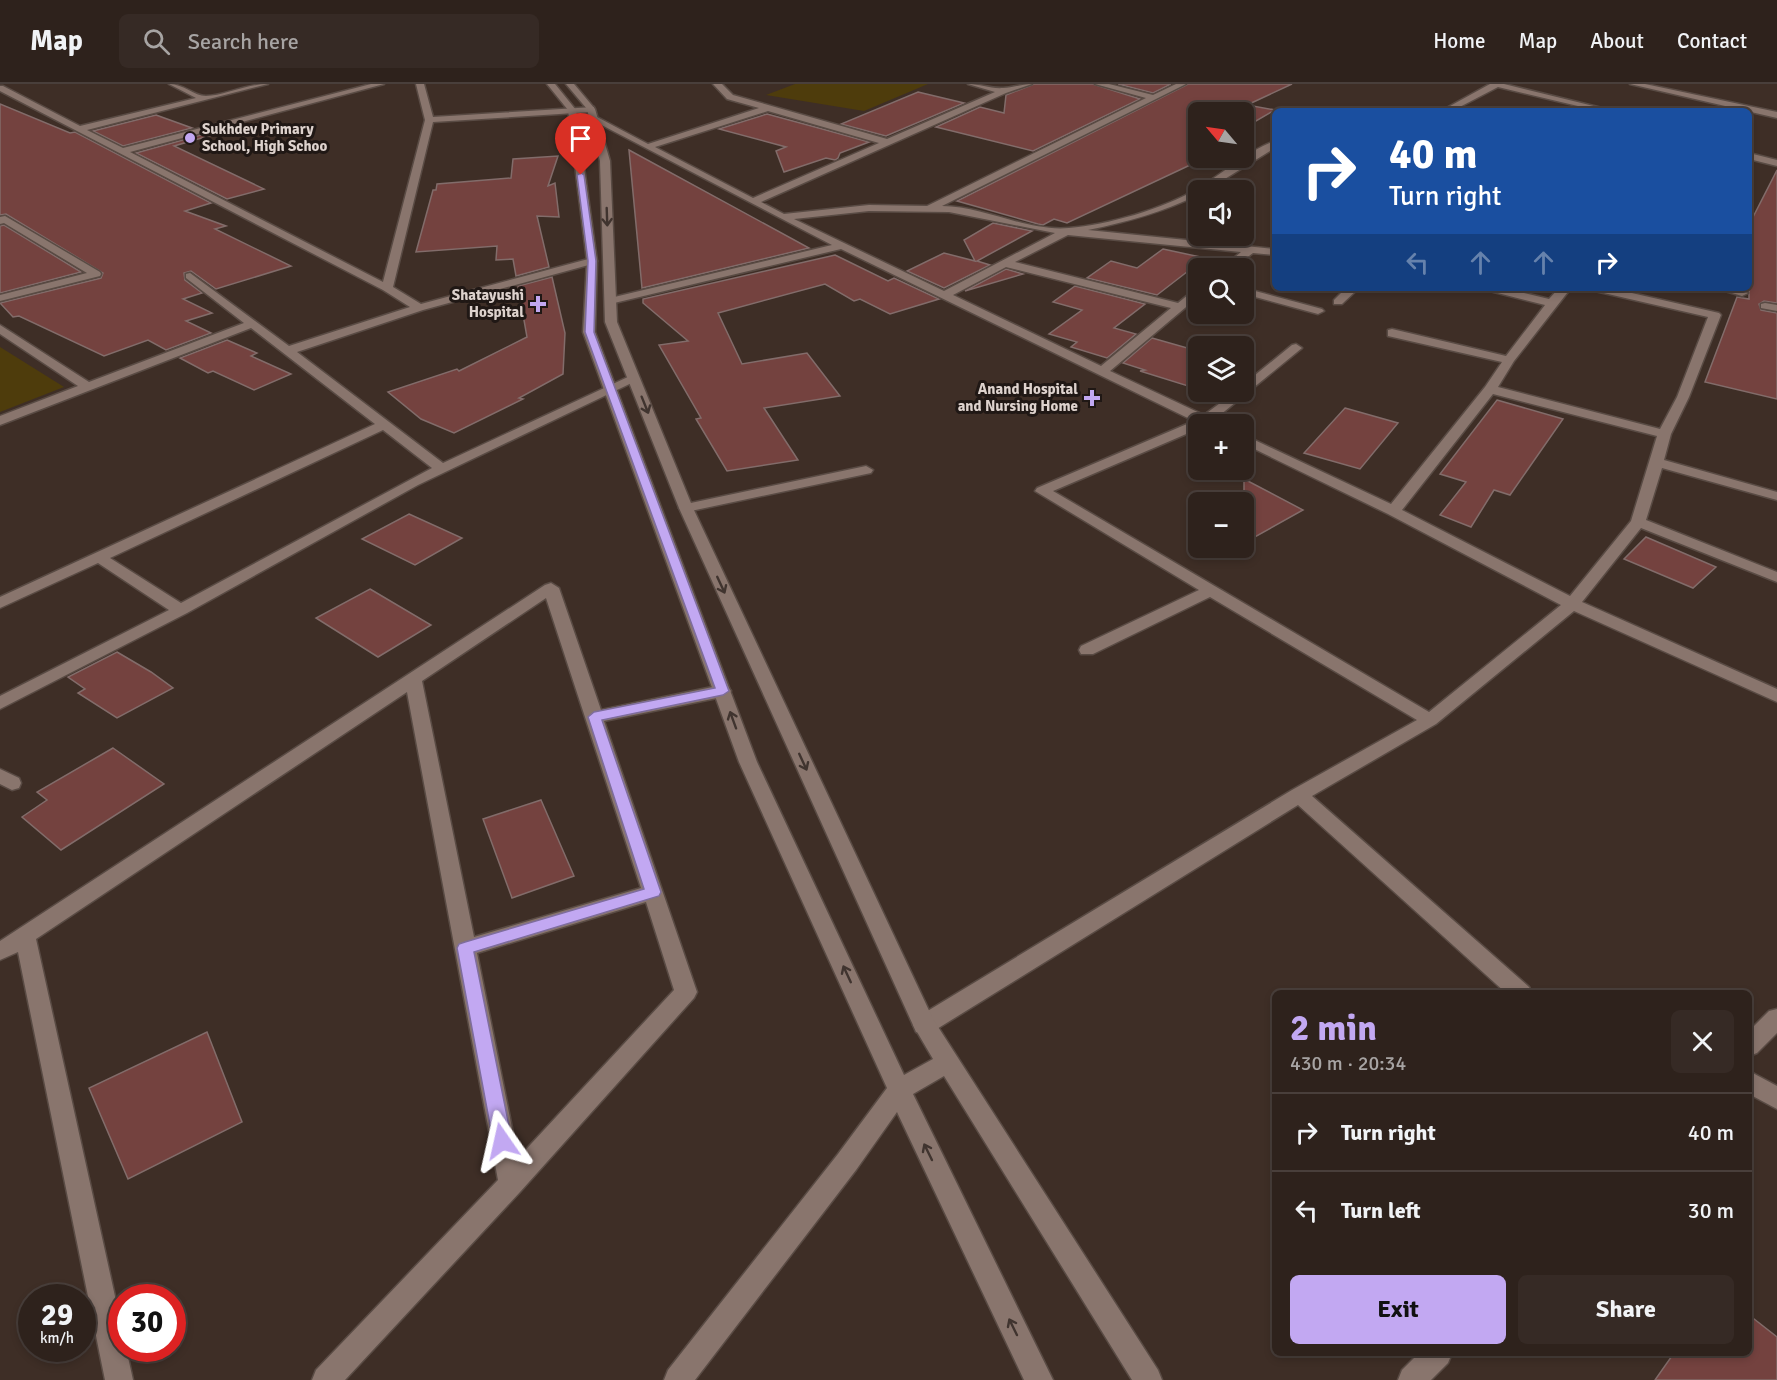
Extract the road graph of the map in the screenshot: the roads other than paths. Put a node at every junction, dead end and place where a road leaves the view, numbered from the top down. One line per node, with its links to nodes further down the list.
1 (9, 84): 15 (street)
2 (173, 84): 18 (street)
3 (264, 84): 18 (street)
4 (380, 84): 32 (street)
5 (420, 84): 27 (street)
6 (551, 84): 23 (street)
7 (570, 84): 25 (street)
8 (717, 84): 19 (street)
9 (972, 84): 16 (street)
10 (1028, 84): 16 (street)
11 (1099, 84): 17 (street)
12 (1182, 84): 17 (street)
13 (1496, 84): 20 (street); 21 (street)
14 (1634, 84): 22 (street)
15 (0, 87): 28 (street)
16 (1003, 91): 29 (street)
17 (1154, 98): 38 (street)
18 (204, 99): 28 (street)
19 (767, 108): 29 (street); 31 (street)
20 (1451, 108)
21 (1585, 108)
22 (1738, 108)
23 (572, 110): 25 (street); 27 (street); 46 (street)
24 (1752, 111): 26 (street)
25 (592, 114): 31 (street); 60 (street, one-way to 60)
26 (1777, 116)
27 (429, 120): 49 (street)
28 (79, 129): 32 (street)
29 (890, 143): 37 (street)
30 (1272, 146): 35 (street)
31 (647, 147): 37 (street)
32 (122, 151): 49 (street)
33 (1752, 157): 34 (street)
34 (1777, 164)
35 (1218, 180)
36 (1188, 196): 41 (street)
37 (753, 202): 39 (street)
38 (926, 210): 39 (street); 41 (street)
39 (782, 217): 42 (street)
40 (2, 219): 58 (street)
41 (1065, 232): 43 (street); 47 (street)
42 (842, 246): 57 (street); 60 (street)
43 (1250, 250): 44 (street); 45 (street)
44 (1272, 252)
45 (1240, 258)
46 (592, 261): 64 (street); 77 (street)
47 (1004, 263): 57 (street); 63 (street)
48 (190, 276): 66 (street)
49 (387, 288): 64 (street)
50 (1350, 291): 61 (street)
51 (1502, 291): 62 (street)
52 (1562, 291): 62 (street)
53 (1608, 291): 84 (street)
54 (1737, 291): 55 (street)
55 (1742, 292)
56 (1254, 294): 65 (street)
57 (944, 295): 72 (street)
58 (0, 298)
59 (1188, 300): 63 (street)
60 (610, 301): 73 (street)
61 (1338, 302)
62 (1552, 303): 71 (street)
63 (1180, 307): 72 (street)
64 (419, 309): 70 (street)
65 (1318, 311)
66 (251, 324): 70 (street); 75 (street)
67 (0, 329): 75 (street)
68 (1392, 333): 71 (street)
69 (1296, 348): 74 (street)
70 (287, 351): 82 (street)
71 (1509, 360): 76 (street)
72 (1102, 371): 79 (street)
73 (634, 378): 77 (street); 90 (street, one-way to 90)
74 (1254, 382)
75 (88, 387): 81 (street)
76 (1490, 389): 84 (street); 91 (street)
77 (611, 390): 87 (street); 101 (street)
78 (1231, 402): 80 (street)
79 (1190, 414)
80 (1219, 414)
81 (0, 421)
82 (385, 424): 87 (street); 93 (street)
83 (1188, 432): 95 (street)
84 (1664, 434): 86 (street)
85 (1254, 445): 91 (street)
86 (1657, 462): 89 (street); 92 (street)
87 (442, 469): 98 (street)
88 (866, 470): 90 (street)
89 (1777, 496)
90 (686, 508): 113 (street, one-way to 113)
91 (1393, 511): 97 (street)
92 (1638, 522): 94 (street); 97 (street)
93 (98, 557): 96 (street); 98 (street)
94 (1777, 577)
95 (1210, 591): 99 (street); 105 (street)
96 (0, 603)
97 (1572, 604): 102 (street); 105 (street)
98 (181, 610): 103 (street)
99 (1087, 650)
100 (413, 679): 104 (street); 108 (street); 109 (street)
101 (723, 691): 104 (street); 117 (street, one-way to 101)
102 (1777, 696)
103 (0, 703)
104 (594, 717): 107 (street)
105 (1430, 720): 106 (street)
106 (1299, 795): 111 (street); 113 (street)
107 (653, 892): 109 (street); 119 (street)
108 (24, 936): 110 (street); 121 (street)
109 (465, 948): 119 (street)
110 (0, 952)
111 (1518, 990)
112 (1777, 1018): 114 (street)
113 (924, 1025): 115 (street)
114 (1752, 1043)
115 (948, 1062): 117 (street); 125 (street)
116 (1752, 1083): 118 (street)
117 (900, 1089): 123 (street); 124 (street, one-way to 117)
118 (1777, 1099)
119 (511, 1184): 122 (street)
120 (1435, 1356): 126 (street)
121 (119, 1380)
122 (326, 1380)
123 (678, 1380)
124 (1038, 1380)
125 (1148, 1380)
126 (1412, 1380)

